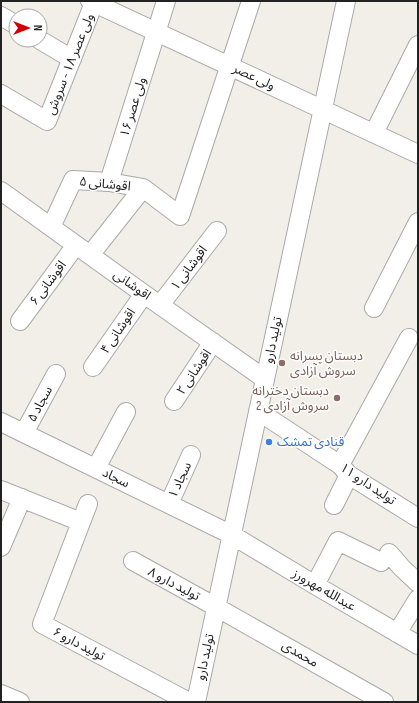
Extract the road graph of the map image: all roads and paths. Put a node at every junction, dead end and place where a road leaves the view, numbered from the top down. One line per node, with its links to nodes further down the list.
1 (166, 1): 5 (street, ولی عصر ۱۶)
2 (252, 1): 9 (street)
3 (346, 1): 11 (street, تولید دارو)
4 (92, 2): 5 (street, ولی عصر); 8 (street, ولی عصر ۱۸ - سروش)
5 (156, 32): 9 (street, ولی عصر); 14 (street, ولی عصر ۱۶)
6 (48, 45): 8 (street)
7 (418, 45): 12 (street)
8 (72, 59): 10 (street, ولی عصر ۱۸ - سروش)
9 (230, 66): 11 (street, ولی عصر); 15 (street, اقوشانی ۵)
10 (1, 94)
11 (322, 109): 12 (street, ولی عصر); 29 (street, تولید دارو)
12 (374, 133): 13 (street, ولی عصر)
13 (418, 154)
14 (109, 182): 15 (street, اقوشانی ۵); 18 (street, اقوشانی ۵)
15 (143, 188): 20 (street, اقوشانی ۶)
16 (2, 195): 18 (street, اقوشانی)
17 (418, 222): 23 (street)
18 (51, 228): 20 (street, اقوشانی)
19 (217, 231): 22 (street, اقوشانی ۱)
20 (83, 250): 21 (street, اقوشانی); 24 (street, اقوشانی ۶)
21 (144, 294): 22 (street, اقوشانی); 27 (street, اقوشانی ۴)
22 (160, 305): 26 (street, اقوشانی)
23 (374, 308)
24 (20, 321)
25 (409, 338): 37 (street)
26 (213, 342): 29 (street, اقوشانی); 30 (street, اقوشانی ۲)
27 (93, 368)
28 (56, 374): 34 (street, سجاد ۵)
29 (265, 379): 31 (street, تولید دارو)
30 (174, 401)
31 (258, 411): 37 (street, تولید دارو ۱۱); 45 (street, تولید دارو)
32 (126, 412): 36 (street)
33 (1, 422): 34 (street, سجاد)
34 (24, 433): 36 (street, سجاد)
35 (191, 455): 41 (street, سجاد ۱)
36 (96, 468): 41 (street, سجاد)
37 (345, 470): 42 (street); 43 (street, تولید دارو ۱۱)
38 (1, 490): 39 (street)
39 (22, 498): 44 (street); 46 (street)
40 (88, 504): 44 (street, تولید دارو ۶)
41 (169, 504): 45 (street, سجاد)
42 (334, 505)
43 (418, 518)
44 (81, 522): 56 (street, تولید دارو ۶)
45 (232, 535): 49 (street, عبدالله مهرورز); 51 (street, تولید دارو)
46 (1, 548)
47 (132, 562): 51 (street, تولید دارو ۸)
48 (418, 583): 49 (street)
49 (315, 585): 52 (street, عبدالله مهرورز)
50 (418, 599): 52 (street)
51 (216, 607): 57 (street, تولید دارو); 58 (street, محمدی)
52 (397, 633): 53 (street, عبدالله مهرورز)
53 (418, 645)
54 (1, 694): 55 (street)
55 (20, 702)
56 (188, 702)
57 (196, 702)
58 (384, 702)

